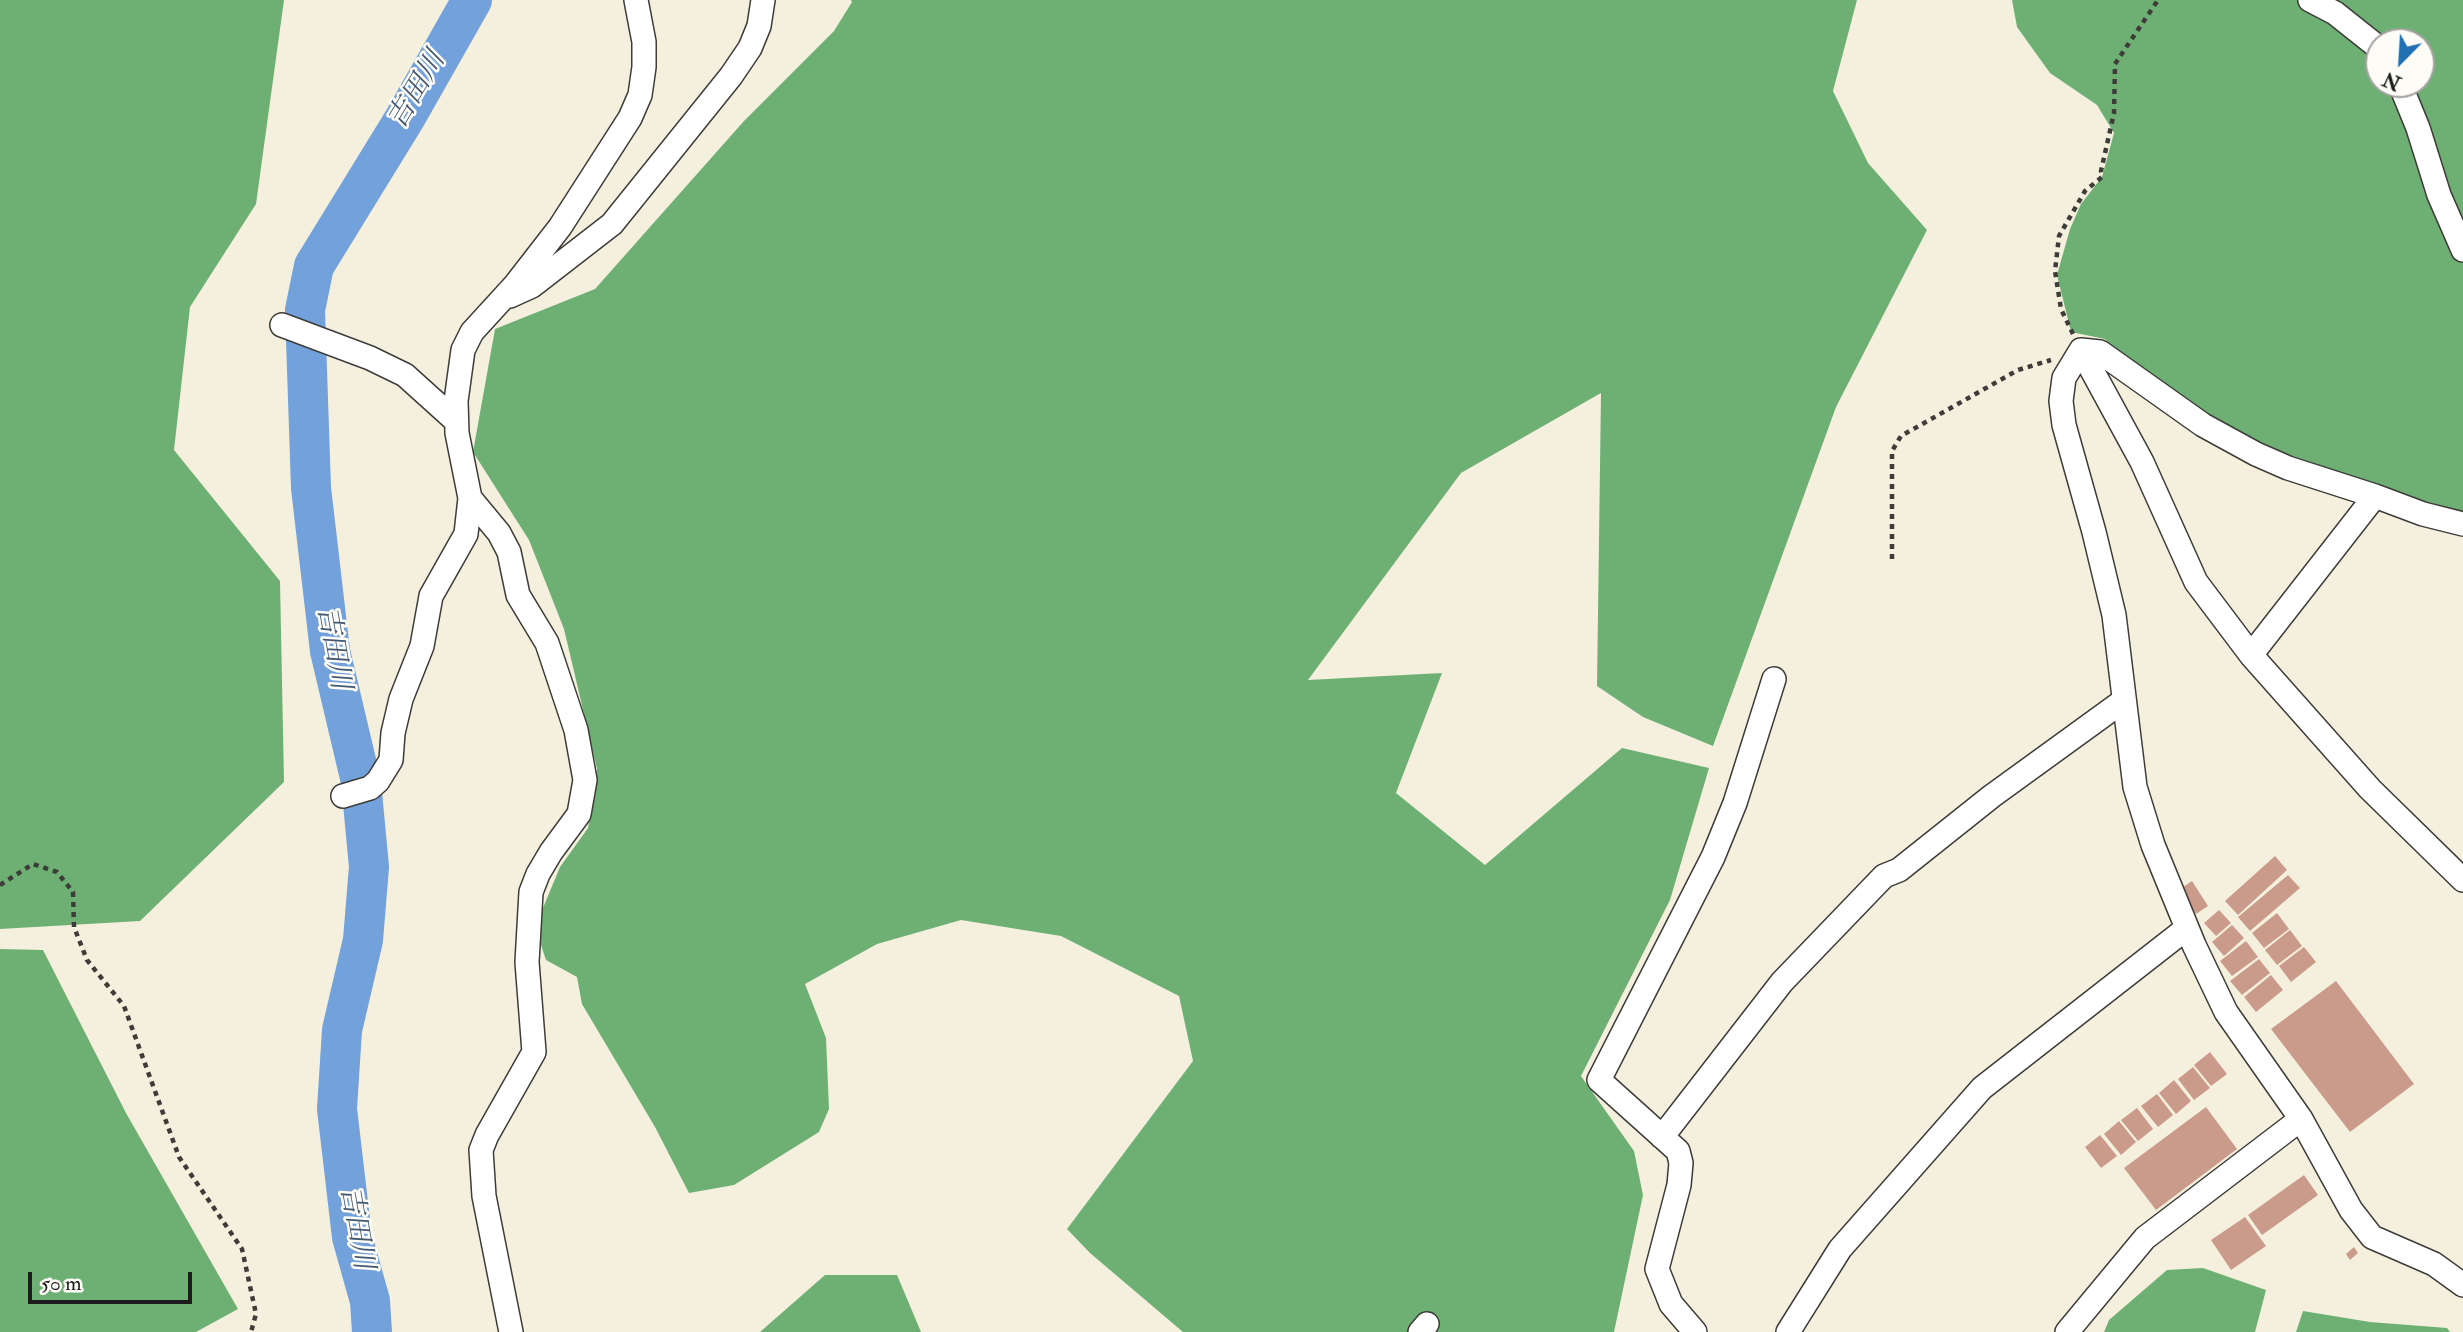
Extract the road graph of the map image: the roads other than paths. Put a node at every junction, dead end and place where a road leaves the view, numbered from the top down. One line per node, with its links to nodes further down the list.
1 (636, 0): 7 (street)
2 (762, 0): 7 (street)
3 (2310, 0): 4 (street)
4 (2365, 36)
5 (2406, 98): 6 (street)
6 (2463, 250)
7 (500, 301): 10 (street)
8 (282, 325): 10 (street)
9 (2081, 351): 11 (street); 14 (street); 16 (street)
10 (456, 421): 12 (street)
11 (2375, 496): 13 (street); 14 (street)
12 (470, 498): 17 (street); 23 (street)
13 (2463, 524)
14 (2250, 654): 18 (street)
15 (1774, 679): 21 (street)
16 (2123, 701): 19 (street); 21 (street)
17 (343, 796)
18 (2463, 880)
19 (2187, 929): 20 (street); 25 (street)
20 (2301, 1119): 22 (street); 26 (street)
21 (1662, 1137): 24 (street)
22 (2463, 1285)
23 (511, 1332)
24 (1695, 1332)
25 (1788, 1332)
26 (2067, 1332)

